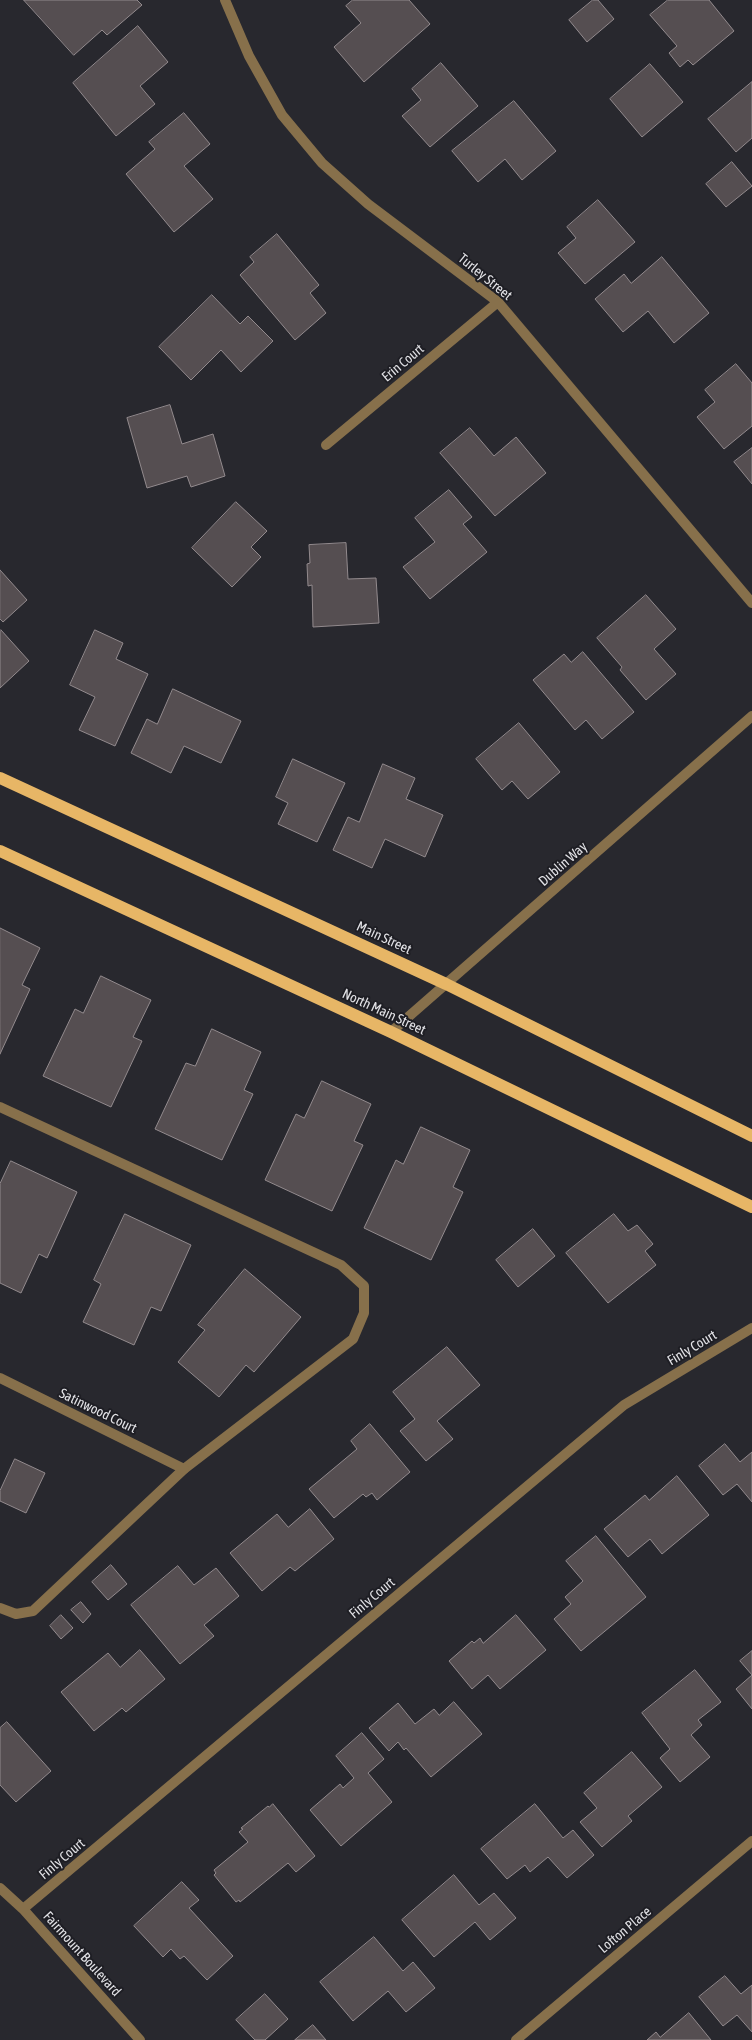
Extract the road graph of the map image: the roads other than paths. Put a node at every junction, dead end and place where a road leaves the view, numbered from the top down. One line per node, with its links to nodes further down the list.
1 (225, 0): 2 (street, Turley Street)
2 (498, 302): 3 (street, Erin Court); 4 (street, Turley Street)
3 (326, 445)
4 (752, 603)
5 (752, 716): 8 (street, Dublin Way)
6 (0, 778): 8 (main road, Main Street)
7 (0, 851): 9 (main road, North Main Street)
8 (446, 984): 9 (street, Dublin Way); 11 (main road, Main Street)
9 (391, 1032): 12 (main road, North Main Street)
10 (0, 1107): 15 (street)
11 (752, 1136)
12 (752, 1208)
13 (752, 1328): 19 (street, Finly Court)
14 (0, 1378): 15 (street, Satinwood Court)
15 (184, 1469): 16 (street)
16 (0, 1608)
17 (752, 1840): 21 (street, Lofton Place)
18 (0, 1888): 19 (street, Fairmount Boulevard)
19 (24, 1909): 20 (street, Fairmount Boulevard)
20 (140, 2040)
21 (516, 2040)

